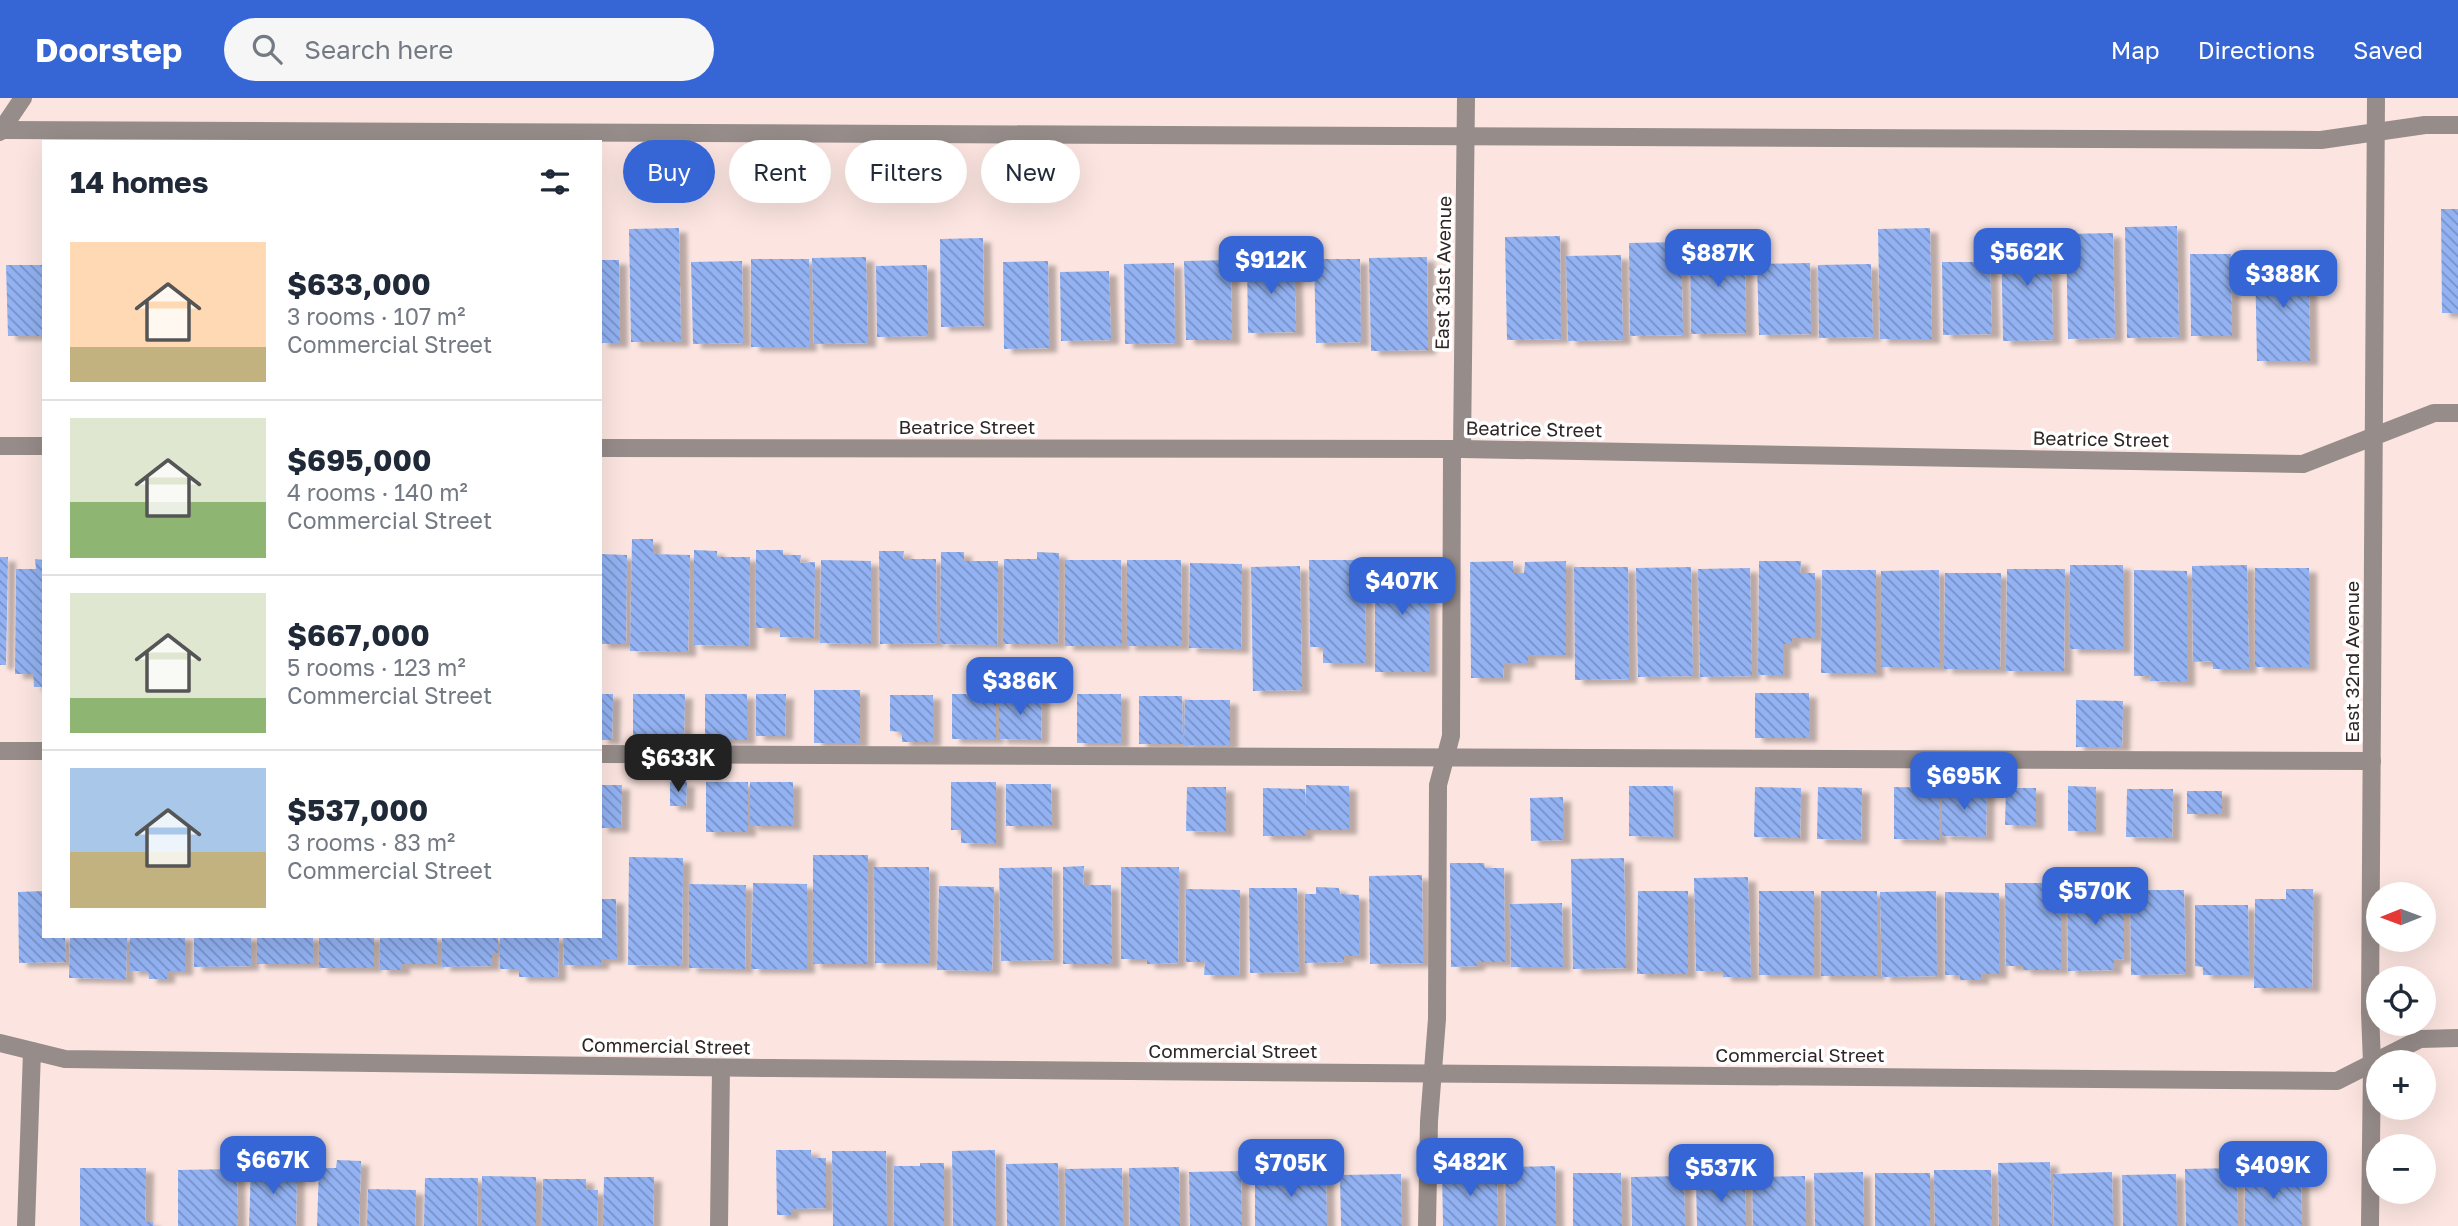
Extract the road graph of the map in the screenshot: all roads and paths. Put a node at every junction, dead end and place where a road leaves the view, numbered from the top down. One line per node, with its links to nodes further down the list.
1 (23, 98): 5 (street)
2 (1466, 98): 7 (street, East 31st Avenue)
3 (2376, 98): 6 (street, East 32nd Avenue)
4 (2458, 125): 6 (street)
5 (1, 131): 7 (street)
6 (2375, 132): 7 (street); 9 (street, East 32nd Avenue)
7 (1466, 137): 13 (street, East 31st Avenue)
8 (2458, 413): 9 (street, Beatrice Street)
9 (2374, 436): 13 (street, Beatrice Street); 18 (street, East 32nd Avenue)
10 (0, 446): 11 (street)
11 (42, 446)
12 (602, 447): 13 (street, Beatrice Street)
13 (1457, 449): 17 (street, East 31st Avenue)
14 (0, 751): 15 (street)
15 (42, 751)
16 (602, 754): 17 (street)
17 (1445, 758): 18 (street); 26 (street, East 31st Avenue)
18 (2372, 761): 21 (street, East 32nd Avenue)
19 (2458, 1038): 22 (street, Commercial Street)
20 (0, 1044): 23 (street, Commercial Street)
21 (2371, 1050)
22 (2398, 1050)
23 (32, 1051): 25 (street, Commercial Street); 28 (street)
24 (2366, 1066): 26 (street, Commercial Street)
25 (721, 1068): 26 (street, Commercial Street); 29 (street)
26 (1432, 1073): 30 (street, East 31st Avenue)
27 (2371, 1120): 31 (street, East 32nd Avenue)
28 (26, 1226)
29 (719, 1226)
30 (1427, 1226)
31 (2370, 1226)

